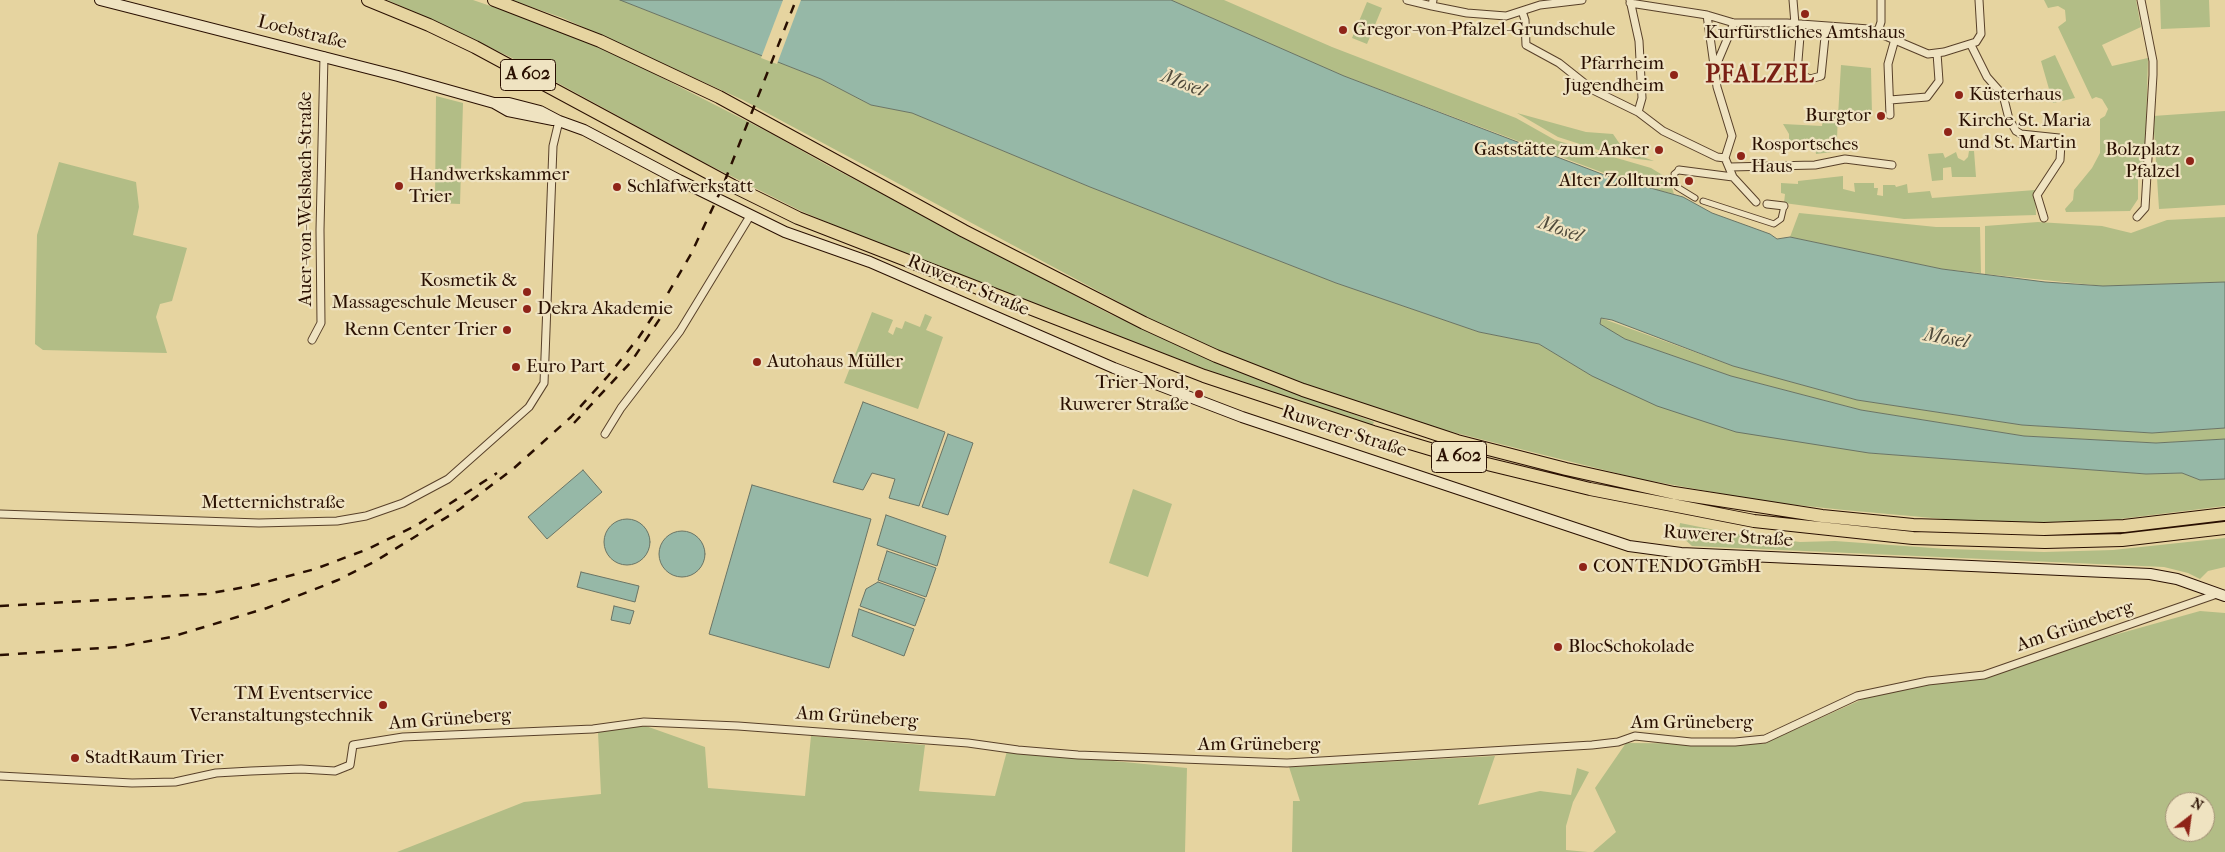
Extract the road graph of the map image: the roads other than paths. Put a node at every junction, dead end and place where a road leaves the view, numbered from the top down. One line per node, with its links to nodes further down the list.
1 (100, 0): 21 (main road, Loebstraße)
2 (368, 0): 44 (highway, A 602)
3 (494, 0): 43 (highway, A 602)
4 (1407, 0): 11 (street)
5 (1582, 0): 12 (street)
6 (1793, 0): 15 (street)
7 (1881, 0): 17 (street)
8 (1979, 0): 19 (street)
9 (2141, 0): 38 (street)
10 (1630, 1): 13 (street); 24 (street)
11 (1432, 3): 12 (street)
12 (1522, 10): 24 (street)
13 (1707, 15): 14 (street); 22 (street)
14 (1734, 23): 15 (street); 22 (street)
15 (1798, 24): 16 (street); 16 (street)
16 (1826, 27): 17 (street)
17 (1878, 31): 18 (street)
18 (1895, 39): 20 (street); 23 (street)
19 (1971, 45): 20 (street); 39 (street)
20 (1937, 53): 23 (street)
21 (324, 56): 26 (main road, Loebstraße); 40 (street, Auer-von-Welsbach-Straße)
22 (1715, 69): 27 (street)
23 (1890, 100): 25 (street)
24 (1638, 112): 27 (street)
25 (1890, 115)
26 (559, 121): 37 (main road, Ruwerer Straße); 42 (street, Metternichstraße)
27 (1725, 158): 29 (street)
28 (1892, 165): 29 (street)
29 (1730, 167): 31 (street)
30 (1680, 170): 31 (street); 32 (street)
31 (1733, 176): 34 (street)
32 (1695, 198)
33 (1703, 201): 36 (street)
34 (1756, 202)
35 (1767, 204): 36 (street)
36 (1784, 206)
37 (750, 216): 41 (street); 45 (main road, Ruwerer Straße)
38 (2137, 217)
39 (2044, 218)
40 (312, 340)
41 (605, 434)
42 (0, 514)
43 (2225, 514)
44 (2225, 528)
45 (2221, 595): 46 (street, Am Grüneberg)
46 (0, 776)

